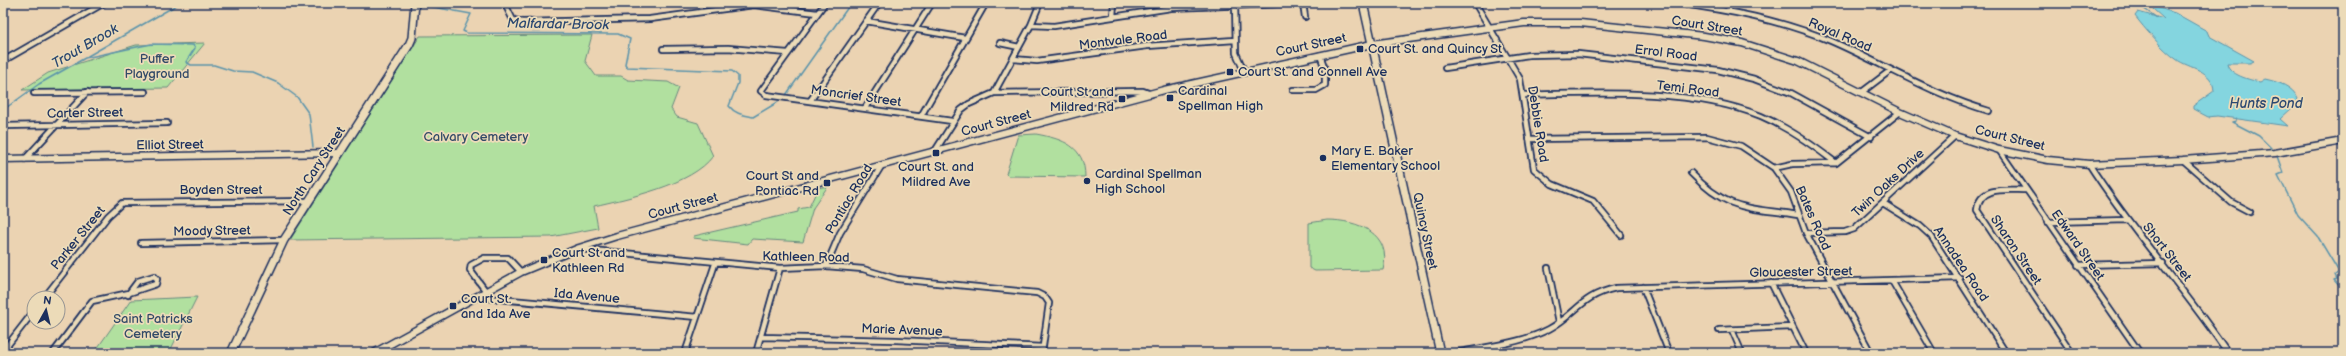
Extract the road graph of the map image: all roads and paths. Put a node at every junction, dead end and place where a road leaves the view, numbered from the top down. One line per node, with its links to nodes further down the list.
1 (104, 3): 35 (street)
2 (415, 3): 62 (main road, North Cary Street)
3 (508, 3): 18 (street)
4 (825, 3): 18 (street)
5 (879, 3): 21 (street)
6 (932, 3): 24 (street)
7 (986, 3): 25 (street)
8 (1040, 3): 22 (street)
9 (1114, 3): 19 (street)
10 (1303, 3): 15 (street); 20 (street)
11 (1362, 3): 28 (main road, Quincy Street)
12 (1475, 3): 23 (street, Debbie Road)
13 (1675, 3): 17 (street, Royal Road)
14 (1728, 3): 17 (street)
15 (1235, 4): 16 (street); 26 (street)
16 (1171, 5): 19 (street)
17 (1729, 10): 37 (street, Royal Road)
18 (817, 13): 31 (street)
19 (1113, 16): 22 (street)
20 (1305, 17)
21 (866, 21): 24 (street); 47 (street)
22 (1031, 25): 29 (street)
23 (1487, 27): 28 (street, Court Street); 33 (street, Debbie Road); 42 (street, Court Street)
24 (915, 29): 25 (street); 48 (street)
25 (965, 38): 51 (street)
26 (1235, 40): 34 (street, Montvale Road); 38 (street)
27 (1000, 43): 29 (street)
28 (1372, 44): 32 (street, Court Street); 114 (main road, Quincy Street)
29 (1019, 47): 34 (street)
30 (663, 49): 31 (street)
31 (788, 52): 47 (street, Moncrief Street)
32 (1320, 55): 38 (street, Court Street); 39 (street)
33 (1507, 58): 36 (street, Errol Road); 46 (street, Debbie Road); 57 (street, Errol Road)
34 (1013, 59): 44 (street)
35 (3, 61)
36 (1445, 68)
37 (1891, 70): 42 (street); 49 (street, Royal Road)
38 (1244, 71): 45 (street, Court Street)
39 (1293, 90)
40 (87, 92): 41 (street); 43 (street); 54 (street)
41 (145, 92)
42 (1862, 92): 50 (street, Court Street)
43 (34, 93)
44 (994, 93): 45 (street); 52 (street)
45 (1151, 94): 61 (street, Court Street)
46 (1523, 95): 58 (street, Debbie Road); 66 (street, Temi Road)
47 (810, 101): 48 (street, Moncrief Street)
48 (865, 108): 51 (street, Moncrief Street)
49 (1989, 111)
50 (1900, 112): 56 (street, Court Street); 57 (street)
51 (921, 116): 52 (street, Moncrief Street)
52 (952, 121): 61 (street)
53 (167, 123): 54 (street, Carter Street)
54 (56, 125): 55 (street, Carter Street); 64 (street)
55 (3, 126)
56 (1955, 136): 60 (street, Court Street); 74 (street, Twin Oaks Drive)
57 (1871, 137): 66 (street)
58 (1529, 139): 69 (street, Bates Road); 80 (street, Debbie Road)
59 (2343, 141): 65 (street, Court Street)
60 (1999, 150): 67 (street, Court Street); 71 (street, Edward Street)
61 (935, 151): 68 (street, Court Street)
62 (338, 153): 64 (street, Elliot Street); 72 (main road, North Cary Street)
63 (3, 159): 64 (street, Elliot Street)
64 (25, 159)
65 (2182, 160): 67 (street, Court Street); 75 (street)
66 (1836, 163): 69 (street)
67 (2089, 164): 77 (street, Short Street)
68 (882, 165): 83 (street, Court Street); 87 (street, Pontiac Road)
69 (1774, 168): 76 (street, Bates Road)
70 (1691, 173): 76 (street)
71 (2026, 190): 78 (street, Edward Street); 122 (street, Sharon Street)
72 (308, 200): 73 (street, Boyden Street); 81 (main road, North Cary Street)
73 (134, 201): 96 (street, Parker Street)
74 (1883, 203): 79 (street, Twin Oaks Drive); 91 (street, Annadea Road)
75 (2250, 212)
76 (1798, 214): 79 (street, Bates Road)
77 (2128, 220): 78 (street); 84 (street, Short Street)
78 (2048, 222): 86 (street, Edward Street)
79 (1806, 233): 93 (street, Bates Road)
80 (1621, 235)
81 (284, 240): 82 (street, Moody Street); 110 (main road, North Cary Street)
82 (141, 243)
83 (579, 248): 85 (street, Kathleen Road); 90 (street, Court Street)
84 (2163, 263): 86 (street); 124 (street, Short Street)
85 (715, 264): 88 (street, Kathleen Road); 100 (street)
86 (2078, 265): 123 (street, Edward Street)
87 (826, 266): 88 (street, Kathleen Road); 107 (street, Kathleen Road)
88 (780, 268): 106 (street)
89 (1548, 268): 102 (street)
90 (521, 272): 97 (street, Court Street); 97 (street)
91 (1960, 278): 92 (street, Gloucester Street); 121 (street, Annadea Road)
92 (1892, 280): 93 (street, Gloucester Street); 120 (street)
93 (1832, 282): 94 (street, Gloucester Street); 119 (street, Bates Road)
94 (1771, 283): 95 (street, Gloucester Street); 103 (street)
95 (1642, 287): 102 (street, Gloucester Street); 116 (street)
96 (50, 290)
97 (485, 290): 99 (street, Court Street)
98 (128, 295): 98 (street); 109 (street)
99 (475, 297): 100 (street, Ida Avenue); 111 (street, Court Street)
100 (697, 317): 112 (street)
101 (26, 321): 108 (street)
102 (1559, 322): 115 (street, Gloucester Street)
103 (1793, 327): 105 (street); 118 (street)
104 (1719, 330): 105 (street)
105 (1732, 330): 117 (street)
106 (761, 337): 107 (street, Marie Avenue); 113 (street)
107 (1042, 350)
108 (3, 351)
109 (53, 353)
110 (231, 353)
111 (374, 353)
112 (685, 353)
113 (756, 353)
114 (1440, 353)
115 (1456, 353)
116 (1669, 353)
117 (1742, 353)
118 (1806, 353)
119 (1871, 353)
120 (1934, 353)
121 (2006, 353)
122 (2072, 353)
123 (2140, 353)
124 (2228, 353)

